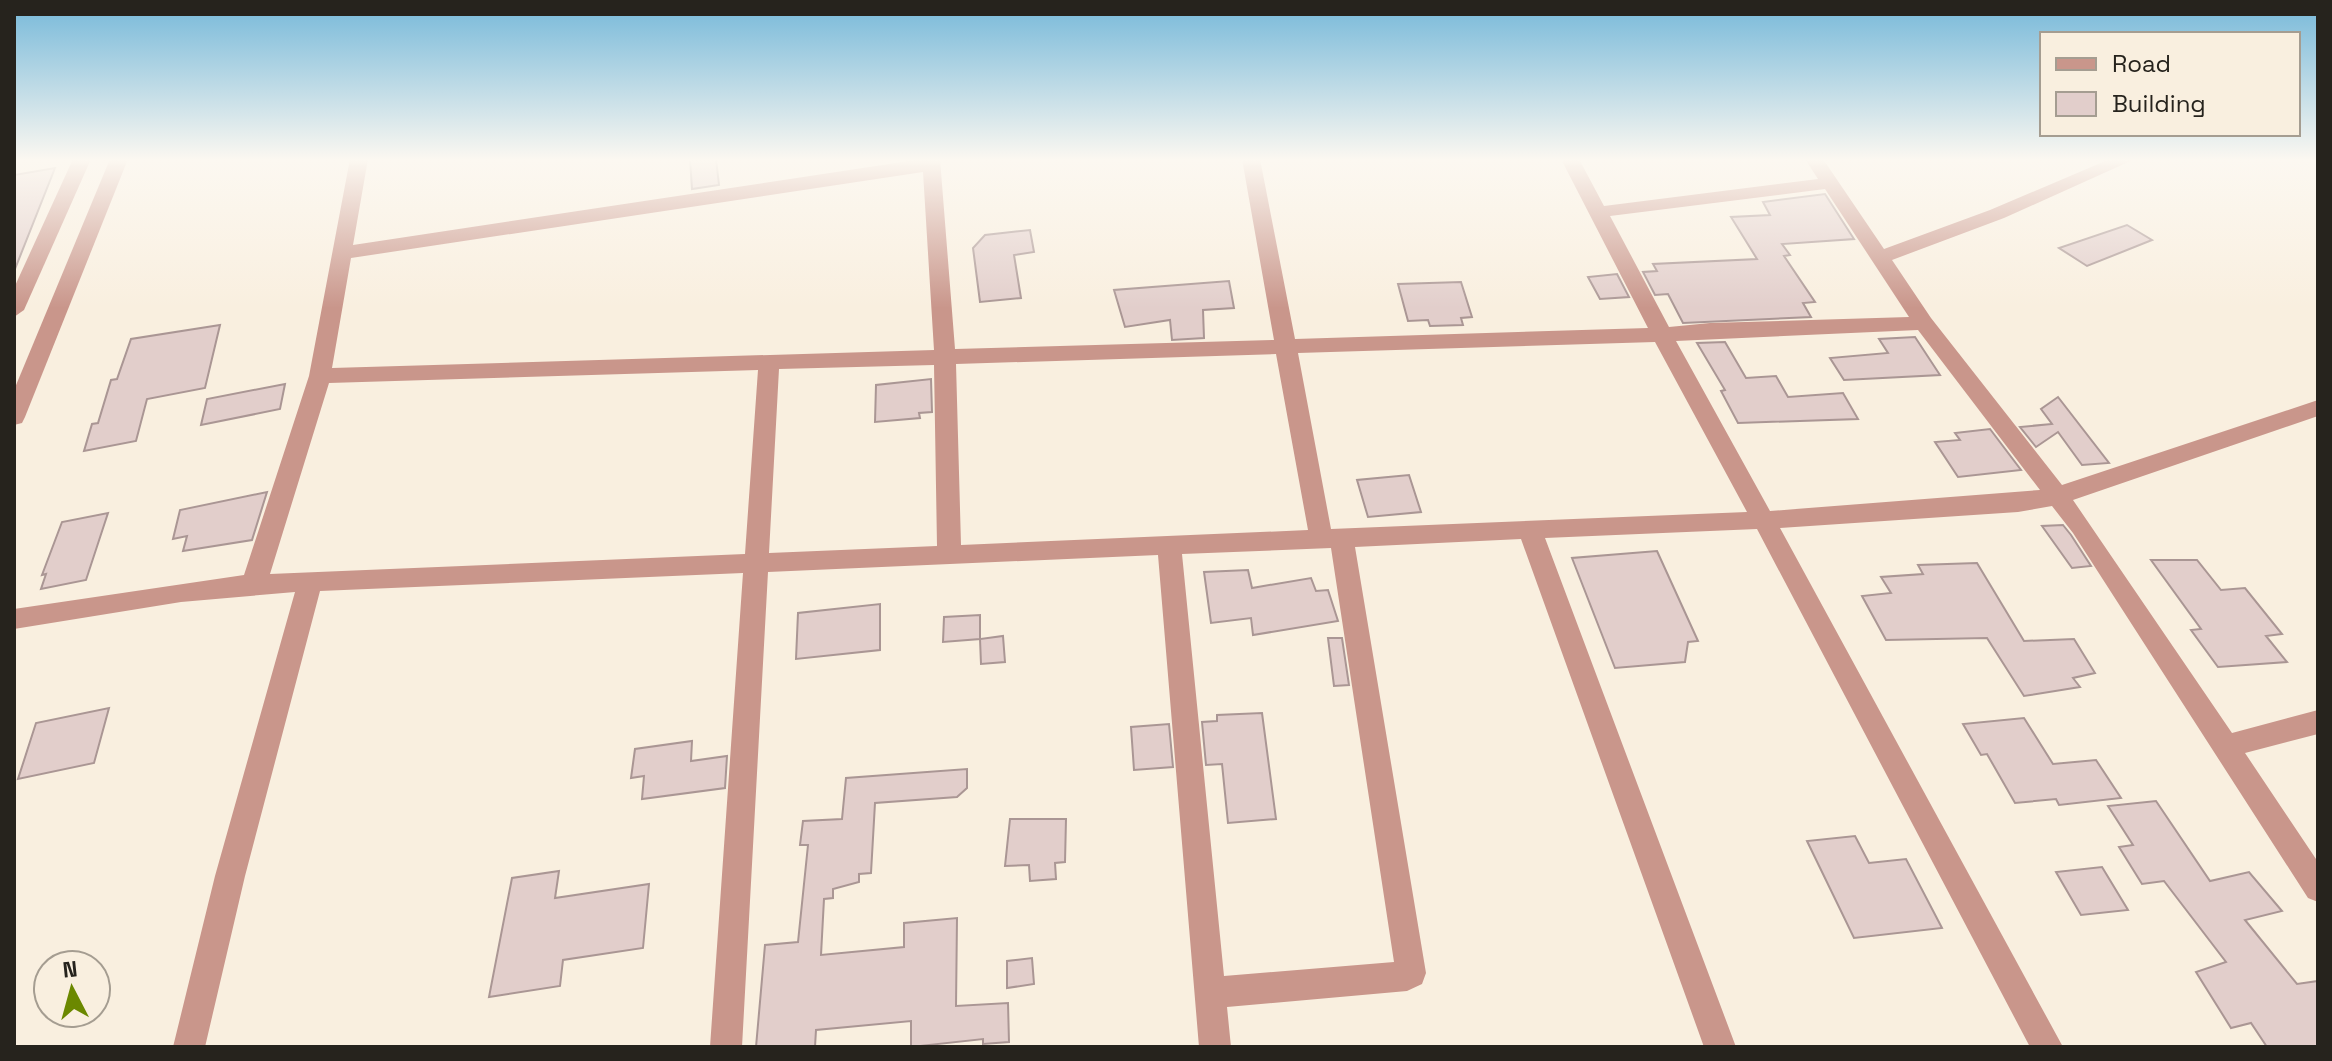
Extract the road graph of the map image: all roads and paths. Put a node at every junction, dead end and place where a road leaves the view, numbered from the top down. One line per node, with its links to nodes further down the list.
1 (59, 209): 12 (street)
2 (99, 209): 24 (street)
3 (351, 209): 13 (street)
4 (630, 209): 13 (street)
5 (934, 209): 20 (street)
6 (1260, 209): 19 (street)
7 (1597, 209): 11 (street)
8 (1627, 209): 11 (street)
9 (1847, 209): 15 (street)
10 (2010, 209): 15 (street)
11 (1599, 212): 18 (street)
12 (41, 249): 14 (street); 16 (street)
13 (343, 253): 22 (street)
14 (14, 254)
15 (1881, 257): 17 (street)
16 (14, 310)
17 (1924, 323): 18 (street); 25 (street)
18 (1664, 335): 19 (street); 26 (street)
19 (1286, 346): 20 (street); 28 (street)
20 (945, 358): 21 (street); 30 (street)
21 (769, 362): 22 (street); 31 (street)
22 (320, 376): 33 (street)
23 (2318, 408): 25 (street)
24 (14, 417)
25 (2057, 496): 26 (street); 36 (street)
26 (1764, 520): 27 (street); 43 (street)
27 (1530, 530): 28 (street); 42 (street)
28 (1331, 537): 29 (street); 38 (street)
29 (1169, 545): 30 (street); 38 (street)
30 (949, 553): 31 (street)
31 (759, 561): 32 (street); 40 (street)
32 (310, 581): 33 (street); 39 (street)
33 (254, 584): 34 (street)
34 (14, 619)
35 (2318, 722): 36 (street)
36 (2224, 747): 37 (street)
37 (2318, 888)
38 (1211, 993): 41 (street)
39 (189, 1047)
40 (726, 1047)
41 (1215, 1047)
42 (1720, 1047)
43 (2047, 1047)

